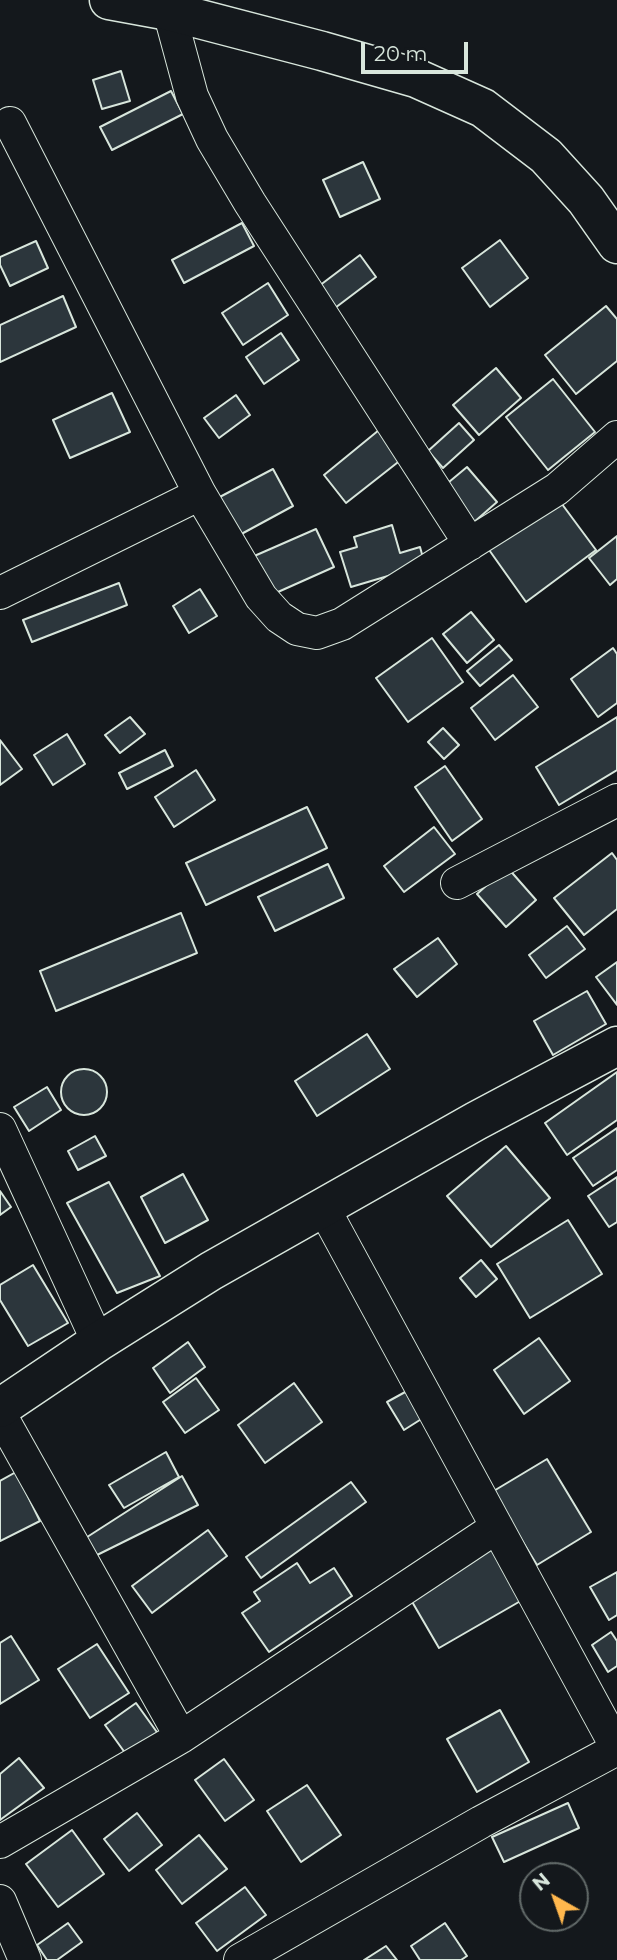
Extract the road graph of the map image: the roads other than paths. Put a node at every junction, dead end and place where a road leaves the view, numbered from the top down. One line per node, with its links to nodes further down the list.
1 (109, 0): 2 (main road)
2 (169, 11): 4 (main road); 7 (street)
3 (10, 123): 6 (street)
4 (617, 244)
5 (617, 437): 7 (street)
6 (200, 494): 7 (street); 8 (street)
7 (470, 544)
8 (0, 593)
9 (617, 800): 10 (street)
10 (457, 883)
11 (617, 1046): 13 (main road)
12 (0, 1129): 14 (street)
13 (323, 1207): 14 (main road); 17 (street)
14 (98, 1342): 15 (main road)
15 (0, 1408)
16 (0, 1414): 18 (street)
17 (497, 1527): 18 (street); 19 (street)
18 (181, 1737): 20 (street)
19 (617, 1748): 23 (street)
20 (0, 1842)
21 (0, 1901): 22 (street)
22 (25, 1960)
23 (240, 1960)

